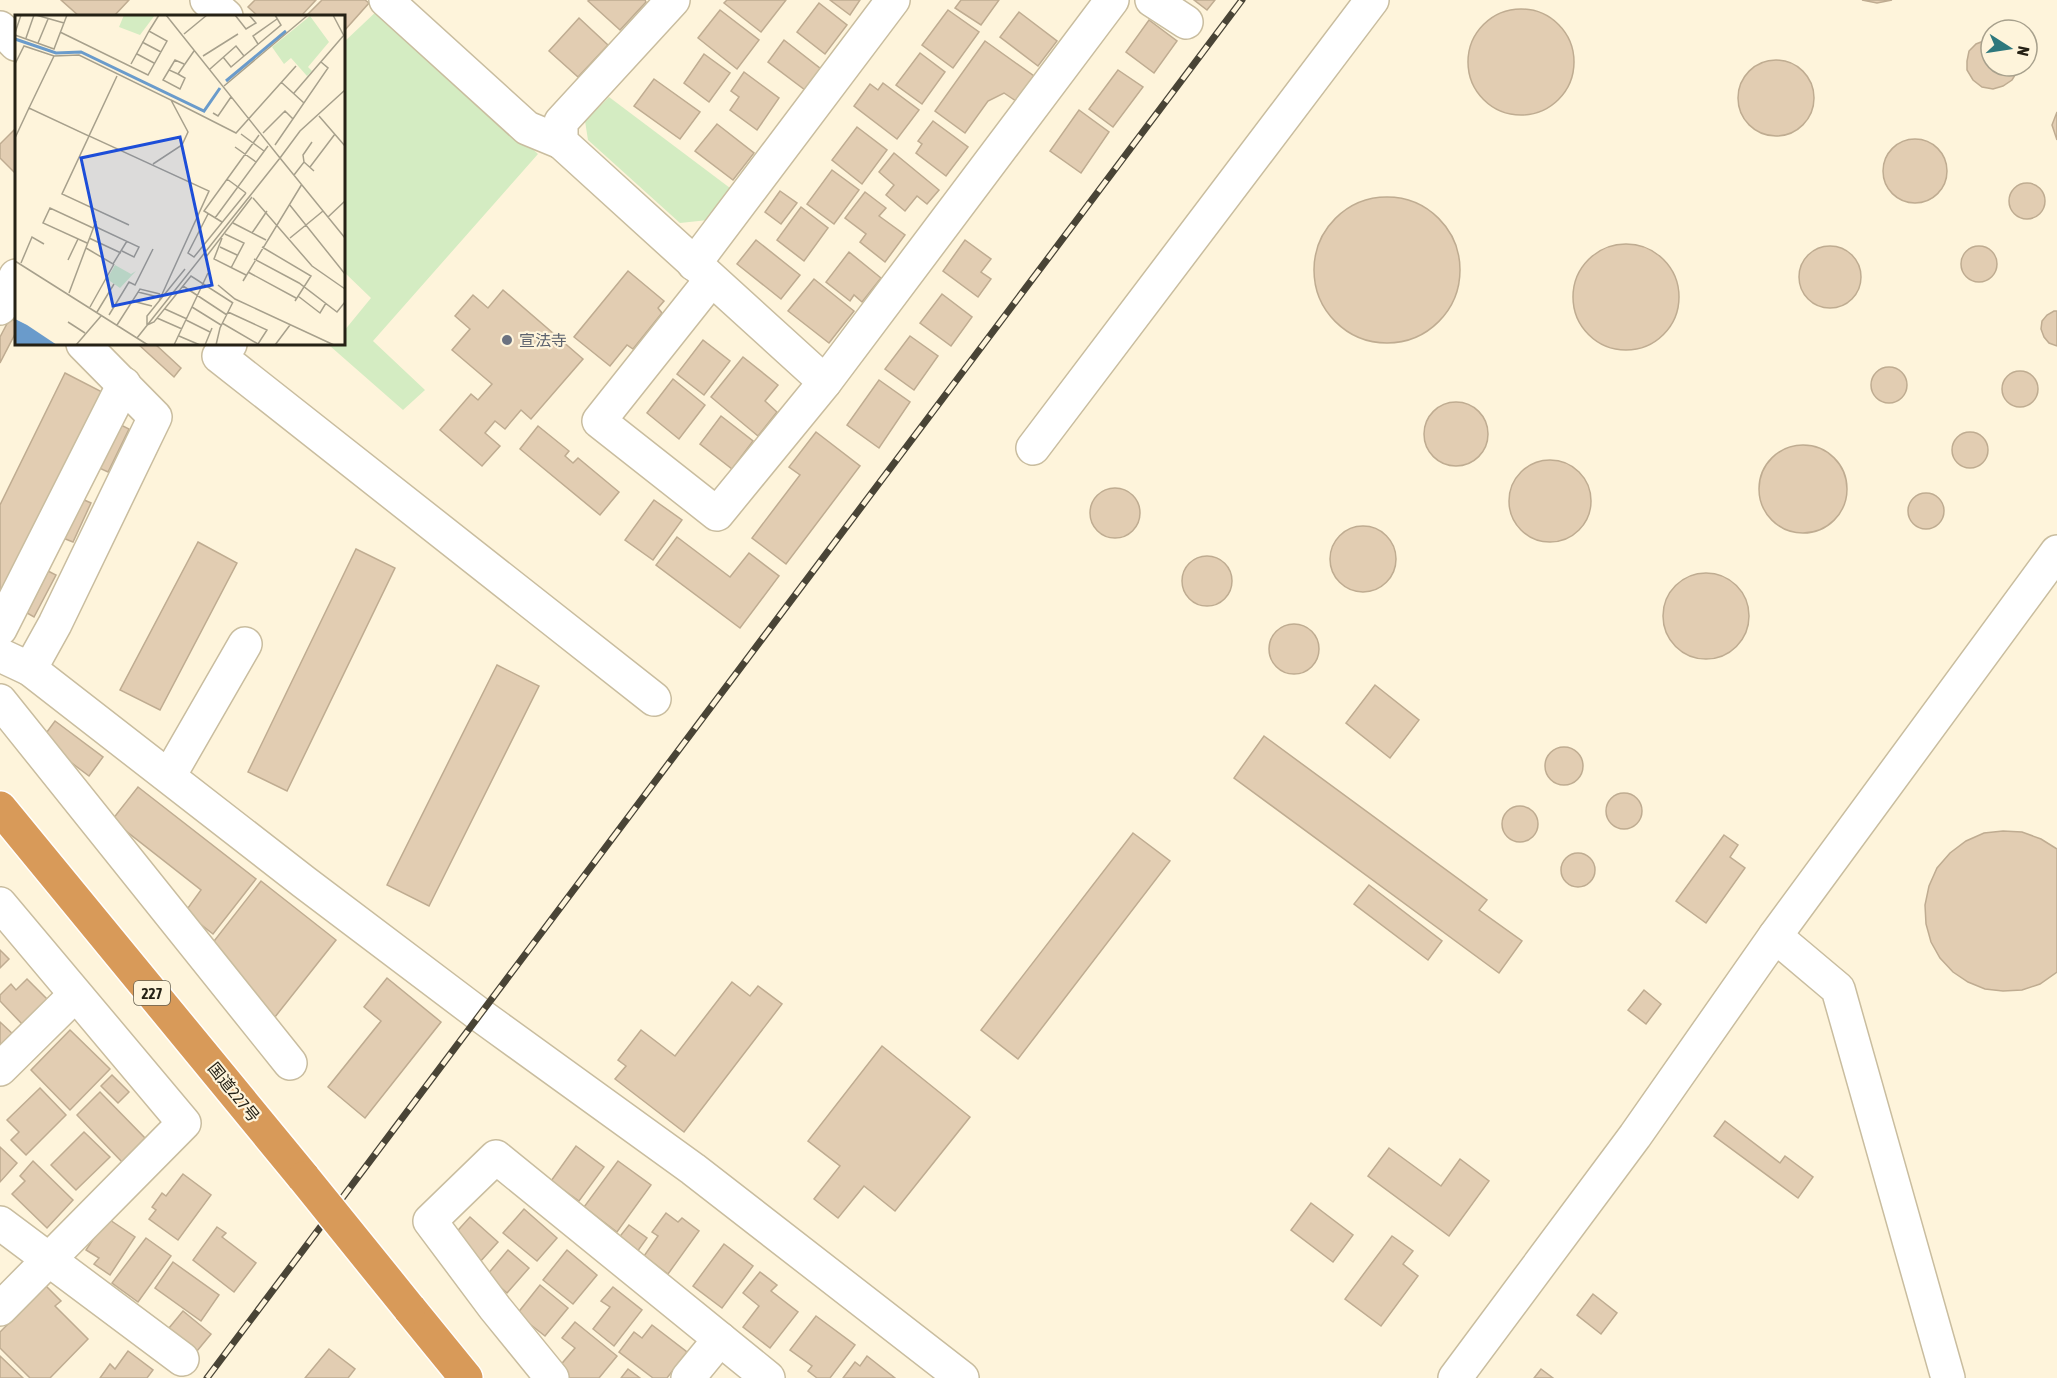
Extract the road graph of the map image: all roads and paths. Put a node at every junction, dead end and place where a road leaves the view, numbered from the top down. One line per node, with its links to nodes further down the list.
1 (207, 0): 8 (street)
2 (386, 0): 12 (street)
3 (673, 0): 12 (street)
4 (893, 0): 14 (street)
5 (1112, 0): 20 (street)
6 (1152, 0): 9 (street)
7 (1372, 0): 22 (street)
8 (225, 15)
9 (1186, 22)
10 (0, 28): 11 (street)
11 (15, 43)
12 (561, 142): 14 (street)
13 (0, 261): 15 (street)
14 (702, 272): 20 (street); 20 (street)
15 (15, 276)
16 (15, 279): 17 (street)
17 (0, 308)
18 (84, 345): 21 (street)
19 (229, 345): 28 (street)
20 (825, 382)
21 (124, 384): 24 (street); 27 (street)
22 (1033, 448)
23 (2057, 552): 33 (street)
24 (0, 629)
25 (245, 644): 30 (street)
26 (0, 655): 27 (street)
27 (30, 669): 30 (street)
28 (654, 699)
29 (0, 700): 35 (street)
30 (169, 776): 46 (street)
31 (0, 808): 42 (highway, 国道227号 / 227, bridge)
32 (0, 904): 34 (street)
33 (1775, 936): 47 (street); 48 (street)
34 (75, 995): 36 (street); 38 (street)
35 (290, 1063)
36 (0, 1069)
37 (0, 1223): 38 (street)
38 (50, 1260): 39 (street); 41 (street)
39 (0, 1309)
40 (720, 1339): 43 (street); 44 (street); 45 (street)
41 (182, 1359)
42 (466, 1378)
43 (552, 1378)
44 (688, 1378)
45 (768, 1378)
46 (962, 1378)
47 (1455, 1378)
48 (1948, 1378)

